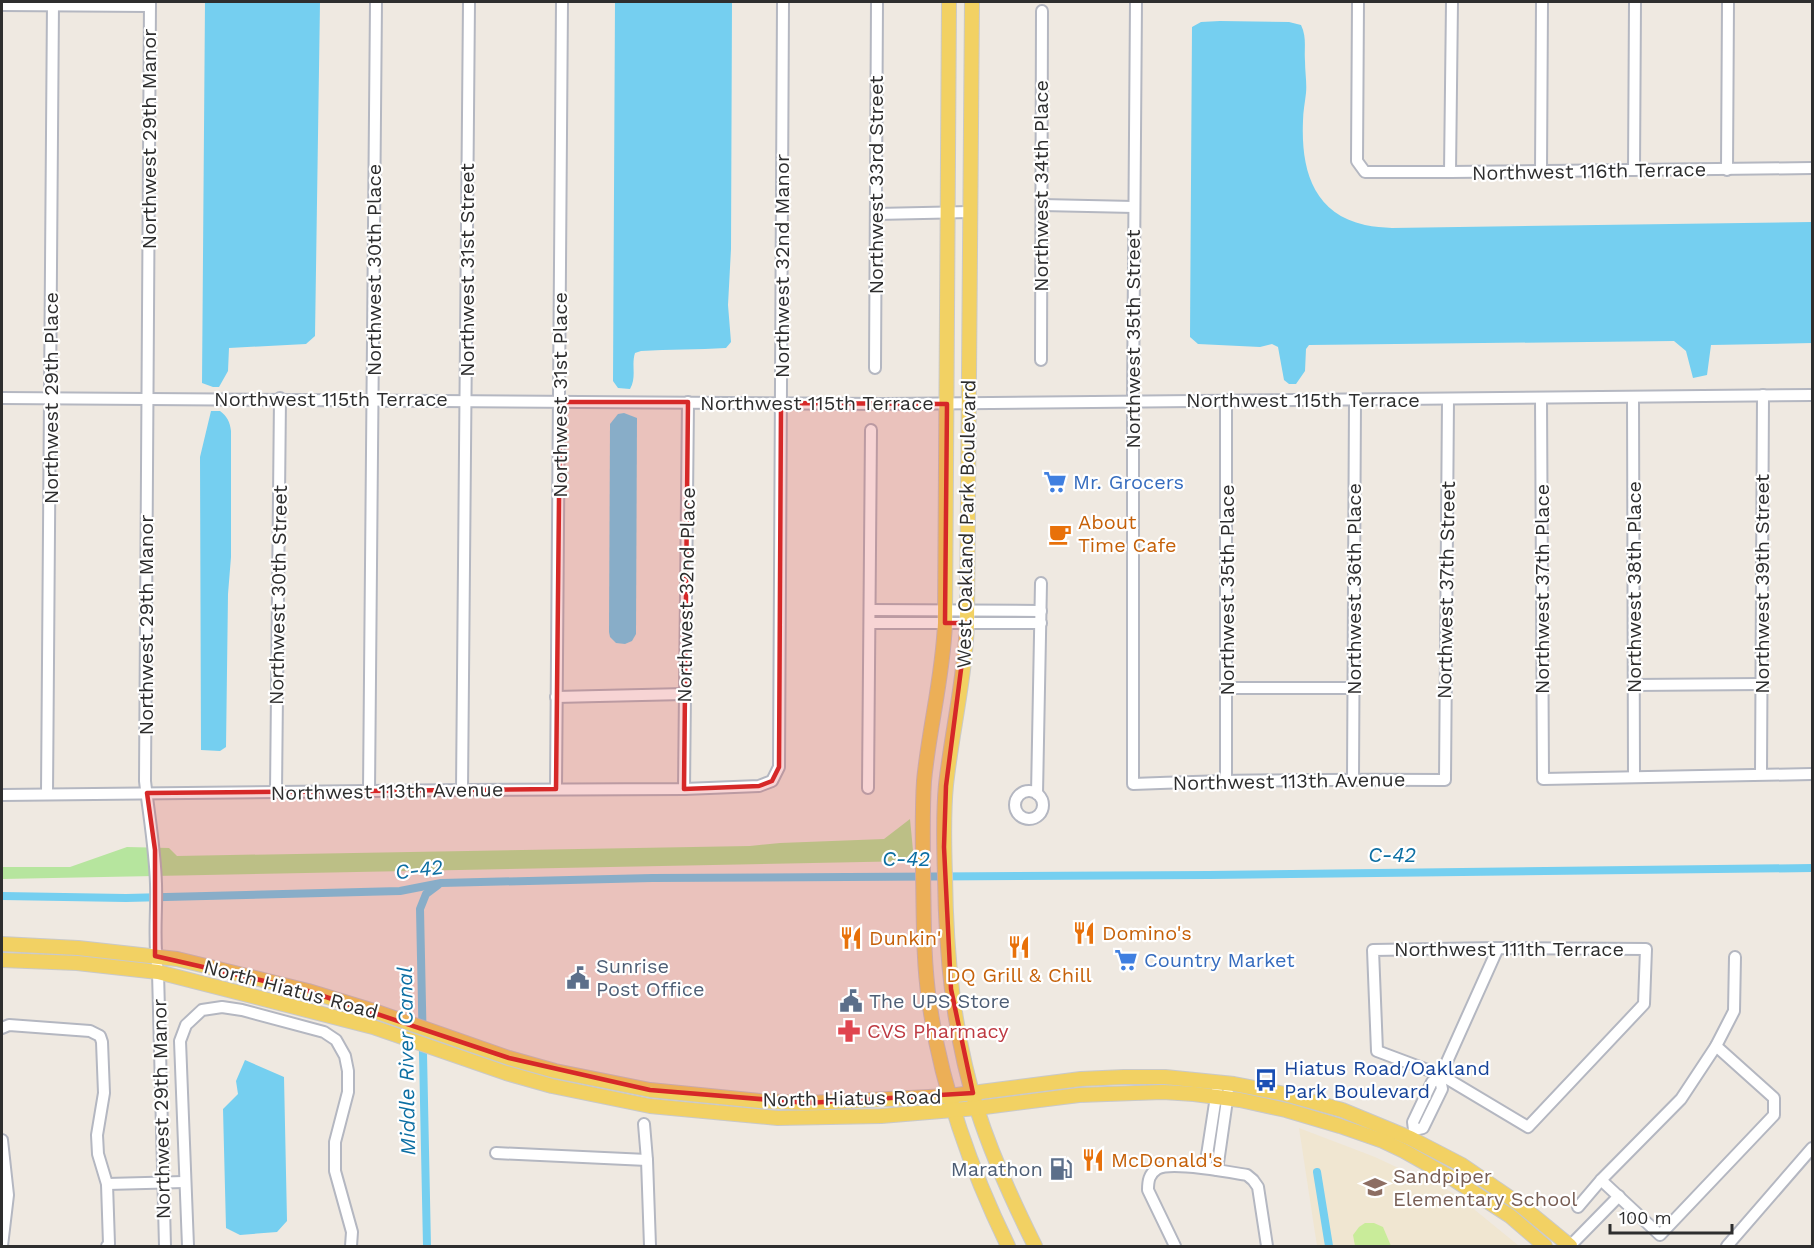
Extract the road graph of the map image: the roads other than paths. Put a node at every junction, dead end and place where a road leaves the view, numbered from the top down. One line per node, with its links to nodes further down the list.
1 (376, 2): 38 (street, Northwest 30th Place)
2 (469, 2): 40 (street, Northwest 31st Street)
3 (562, 2): 44 (street, Northwest 31st Place)
4 (783, 2): 46 (street, Northwest 32nd Manor)
5 (877, 2): 26 (street, Northwest 33rd Street)
6 (950, 2): 27 (main road, West Oakland Park Boulevard)
7 (972, 2): 25 (main road, West Oakland Park Boulevard)
8 (1136, 2): 24 (street, Northwest 35th Street)
9 (1358, 2): 22 (street, Northwest 116th Terrace)
10 (1452, 2): 22 (street)
11 (1542, 2): 21 (street)
12 (1635, 2): 19 (street)
13 (1728, 2): 20 (street)
14 (53, 4): 15 (street); 16 (street); 34 (street, Northwest 29th Place)
15 (150, 4): 35 (street, Northwest 29th Manor)
16 (2, 5)
17 (1042, 11): 23 (street, Northwest 34th Place)
18 (1812, 168): 20 (street, Northwest 116th Terrace)
19 (1634, 170): 20 (street, Northwest 116th Terrace); 21 (street, Northwest 116th Terrace)
20 (1727, 170)
21 (1541, 171): 22 (street, Northwest 116th Terrace)
22 (1450, 172)
23 (1042, 205): 24 (street); 28 (street, Northwest 34th Place)
24 (1134, 207): 43 (street, Northwest 35th Street)
25 (970, 212): 27 (street); 47 (main road, West Oakland Park Boulevard)
26 (876, 213): 27 (street); 29 (street, Northwest 33rd Street)
27 (948, 213): 48 (main road, West Oakland Park Boulevard)
28 (1041, 360)
29 (875, 368)
30 (1812, 394): 31 (street, Northwest 115th Terrace)
31 (1763, 395): 32 (street, Northwest 115th Terrace); 57 (street, Northwest 39th Street)
32 (1633, 397): 37 (street, Northwest 115th Terrace); 58 (street, Northwest 38th Place)
33 (2, 398): 34 (street, Northwest 115th Terrace)
34 (51, 398): 35 (street, Northwest 115th Terrace); 78 (street, Northwest 29th Place)
35 (147, 398): 36 (street, Northwest 115th Terrace); 77 (street, Northwest 29th Manor)
36 (280, 398): 38 (street, Northwest 115th Terrace); 76 (street, Northwest 30th Street)
37 (1541, 398): 39 (street, Northwest 115th Terrace); 65 (street, Northwest 37th Place)
38 (373, 399): 40 (street, Northwest 115th Terrace); 75 (street, Northwest 30th Place)
39 (1448, 399): 42 (street, Northwest 115th Terrace); 68 (street, Northwest 37th Street)
40 (466, 400): 44 (street, Northwest 115th Terrace); 74 (street, Northwest 31st Street)
41 (1226, 400): 42 (street, Northwest 115th Terrace); 43 (street, Northwest 115th Terrace); 59 (street, Northwest 35th Place)
42 (1355, 400): 60 (street, Northwest 36th Place)
43 (1133, 401): 47 (street, Northwest 115th Terrace); 70 (street, Northwest 35th Street)
44 (560, 402): 45 (street, Northwest 115th Terrace); 62 (street, Northwest 31st Place)
45 (688, 402): 46 (street, Northwest 115th Terrace); 61 (street, Northwest 32nd Place)
46 (781, 403): 48 (street, Northwest 115th Terrace); 69 (street, Northwest 32nd Manor)
47 (969, 403): 48 (street, Northwest 115th Terrace); 54 (main road, West Oakland Park Boulevard)
48 (947, 404): 53 (main road, West Oakland Park Boulevard)
49 (872, 430): 51 (street)
50 (1041, 583): 52 (street)
51 (870, 610): 53 (street); 55 (street)
52 (1041, 611): 54 (street); 56 (street)
53 (945, 616): 54 (street); 55 (street); 92 (main road, West Oakland Park Boulevard)
54 (968, 617): 56 (street); 91 (main road, West Oakland Park Boulevard)
55 (870, 623): 71 (street)
56 (1041, 623): 79 (street)
57 (1761, 684): 58 (street); 63 (street, Northwest 39th Street)
58 (1634, 685): 65 (street, Northwest 38th Place)
59 (1227, 688): 60 (street); 67 (street, Northwest 35th Place)
60 (1353, 688): 66 (street, Northwest 36th Place)
61 (685, 694): 62 (street); 73 (street, Northwest 32nd Place)
62 (556, 697): 72 (street, Northwest 31st Place)
63 (1761, 774): 64 (street); 65 (street)
64 (1812, 774)
65 (1634, 777)
66 (1353, 779): 67 (street, Northwest 113th Avenue); 68 (street, Northwest 113th Avenue)
67 (1226, 780): 70 (street, Northwest 113th Avenue)
68 (1444, 780)
69 (772, 781): 73 (street, Northwest 113th Avenue)
70 (1133, 784)
71 (868, 788)
72 (556, 789): 73 (street, Northwest 113th Avenue); 74 (street, Northwest 113th Avenue)
73 (684, 789)
74 (462, 790): 75 (street, Northwest 113th Avenue)
75 (369, 791): 76 (street, Northwest 113th Avenue)
76 (276, 792): 77 (street, Northwest 113th Avenue)
77 (147, 793): 78 (street, Northwest 113th Avenue); 83 (street, Northwest 29th Manor)
78 (47, 794): 80 (street, Northwest 113th Avenue)
79 (1037, 794)
80 (2, 795)
81 (2, 944): 83 (main road, North Hiatus Road)
82 (1498, 948): 89 (street); 89 (street, Northwest 111th Terrace); 89 (street, Northwest 111th Terrace)
83 (155, 956): 86 (street, Northwest 29th Manor); 92 (main road, North Hiatus Road)
84 (1735, 957): 88 (street)
85 (2, 960): 86 (main road, North Hiatus Road)
86 (158, 972): 95 (main road, North Hiatus Road); 107 (street, Northwest 29th Manor)
87 (2, 1028): 108 (street)
88 (1716, 1046): 105 (street); 109 (street)
89 (1441, 1077): 97 (street)
90 (1224, 1082): 91 (main road, North Hiatus Road); 93 (street); 97 (main road, North Hiatus Road)
91 (973, 1094): 92 (main road, North Hiatus Road); 94 (main road, West Oakland Park Boulevard)
92 (949, 1096): 95 (main road, West Oakland Park Boulevard)
93 (1221, 1097): 94 (main road, North Hiatus Road); 100 (main road, North Hiatus Road); 103 (street); 104 (street)
94 (977, 1107): 95 (main road, North Hiatus Road); 118 (main road, West Oakland Park Boulevard)
95 (953, 1110): 117 (main road, West Oakland Park Boulevard)
96 (644, 1124): 102 (street)
97 (1412, 1134): 100 (street); 122 (main road, North Hiatus Road)
98 (2, 1140): 111 (street)
99 (1812, 1148): 123 (street)
100 (1404, 1151): 121 (main road, North Hiatus Road)
101 (496, 1153): 102 (street)
102 (647, 1160): 116 (street)
103 (1205, 1168): 104 (street); 119 (street)
104 (1217, 1170): 120 (street)
105 (1601, 1180): 109 (street); 110 (street)
106 (184, 1182): 107 (street); 114 (street, Northwest 29th Manor); 115 (street, Northwest 29th Manor)
107 (163, 1183): 108 (street); 113 (street, Northwest 29th Manor)
108 (107, 1184): 112 (street)
109 (1619, 1196): 122 (street)
110 (1578, 1208)
111 (2, 1246)
112 (107, 1246)
113 (165, 1246)
114 (188, 1246)
115 (351, 1246)
116 (650, 1246)
117 (1008, 1246)
118 (1035, 1246)
119 (1176, 1246)
120 (1267, 1246)
121 (1545, 1246)
122 (1570, 1246)
123 (1727, 1246)

